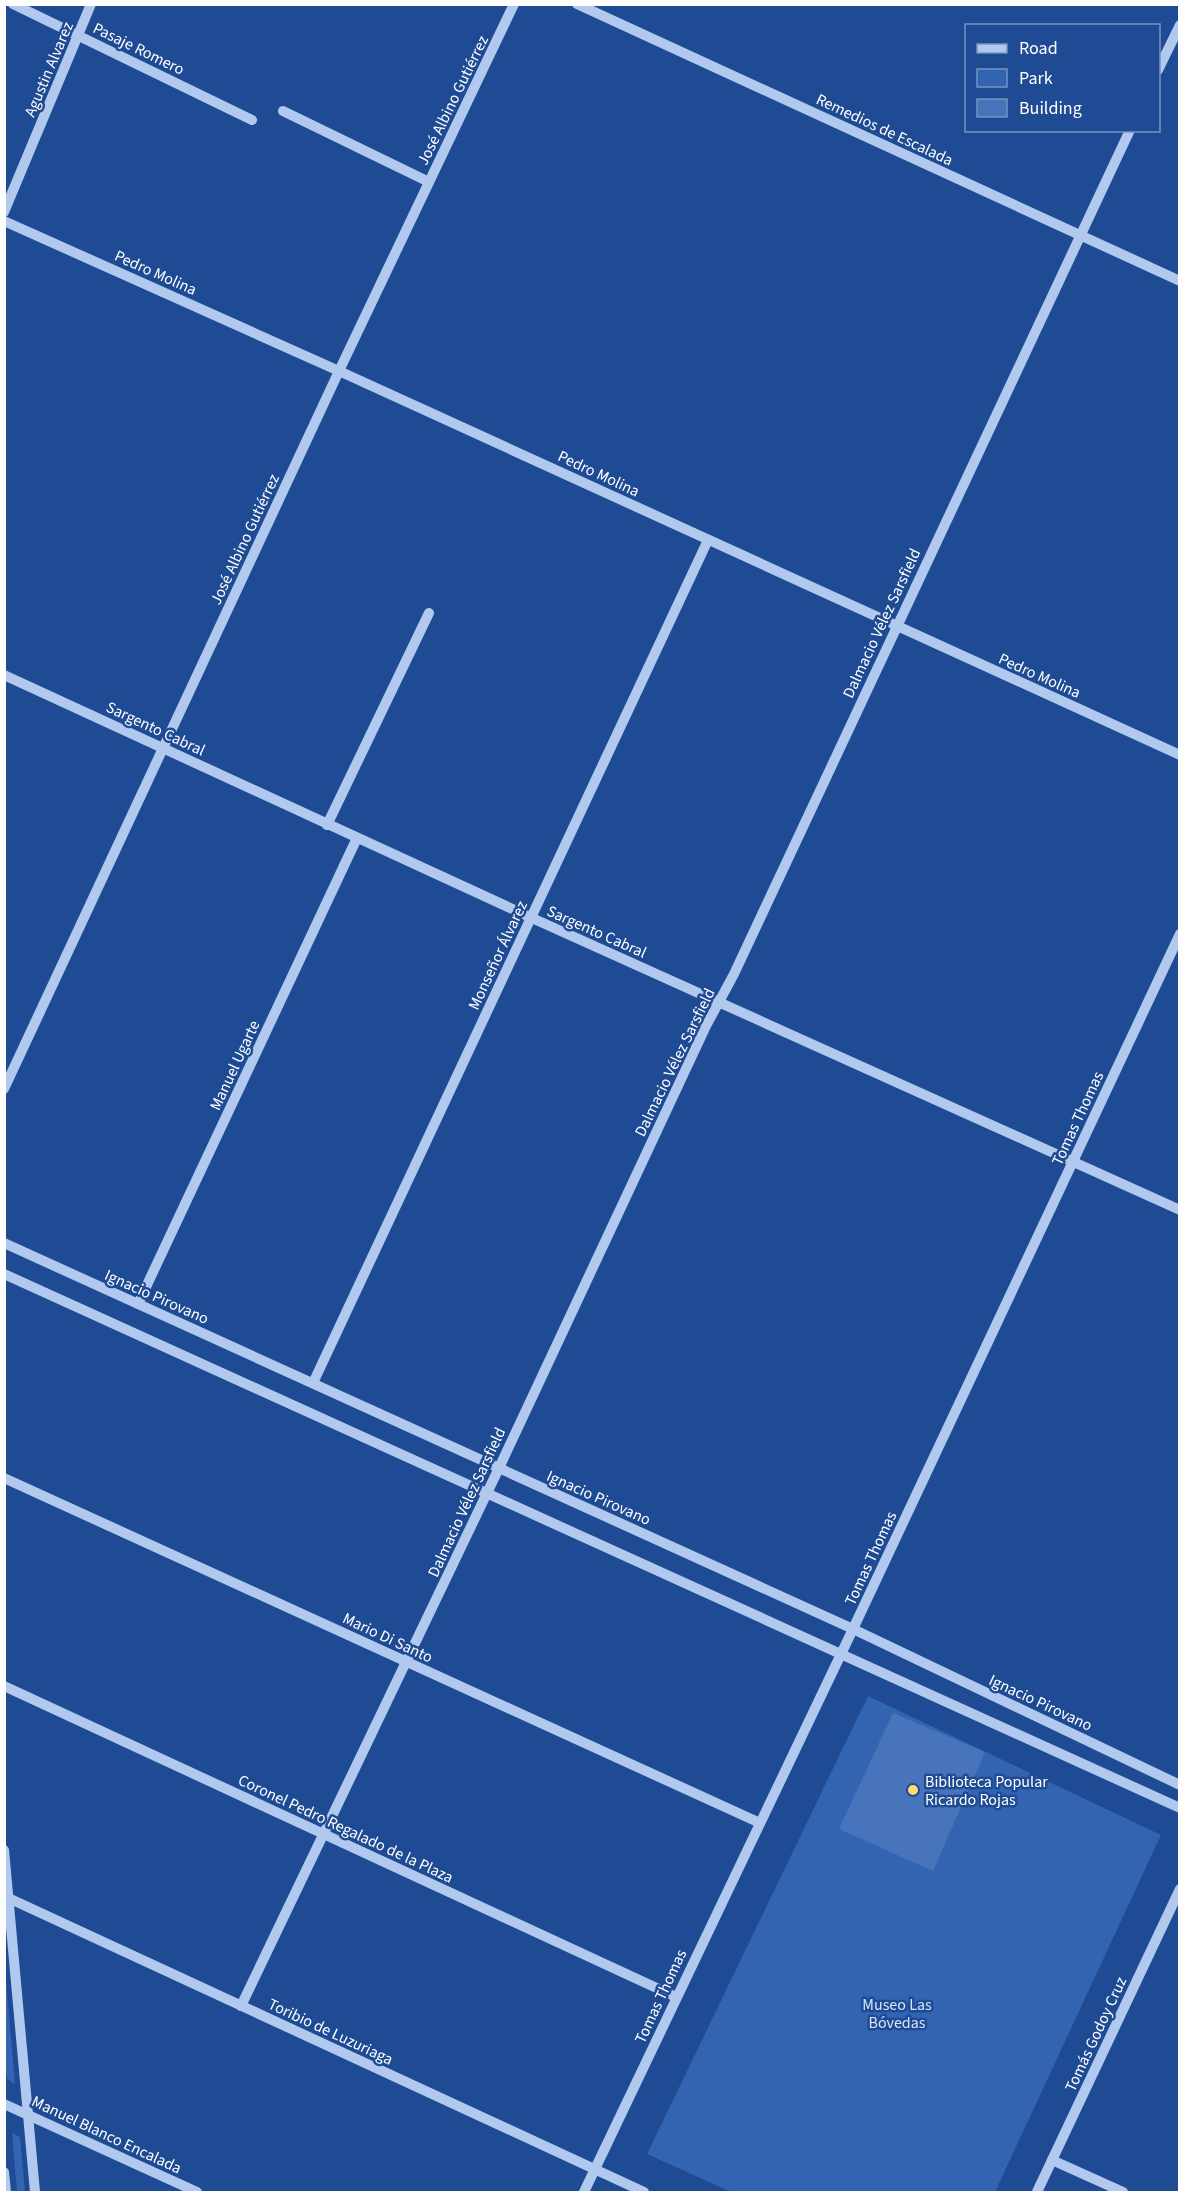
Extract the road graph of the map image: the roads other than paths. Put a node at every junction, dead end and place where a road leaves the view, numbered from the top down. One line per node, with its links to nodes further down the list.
1 (13, 4): 6 (street, Pasaje Romero)
2 (91, 4): 6 (street, Agustin Alvarez)
3 (514, 4): 11 (street, José Albino Gutiérrez)
4 (577, 4): 14 (street, Remedios de Escalada)
5 (1179, 25): 7 (street)
6 (78, 35): 9 (street, Pasaje Romero); 12 (street, Agustin Alvarez)
7 (1160, 66)
8 (283, 111): 11 (street)
9 (252, 120)
10 (1129, 132): 14 (street, Dalmacio Vélez Sarsfield)
11 (429, 182): 16 (street, José Albino Gutiérrez)
12 (4, 212)
13 (4, 220): 16 (street, Pedro Molina)
14 (1081, 235): 15 (street, Remedios de Escalada); 19 (street, Dalmacio Vélez Sarsfield)
15 (1179, 281)
16 (339, 371): 17 (street, Pedro Molina); 21 (street, José Albino Gutiérrez)
17 (708, 540): 19 (street, Pedro Molina); 25 (street, Monseñor Álvarez)
18 (429, 613): 23 (street)
19 (896, 626): 22 (street, Pedro Molina); 27 (street, Dalmacio Vélez Sarsfield)
20 (4, 675): 21 (street, Sargento Cabral)
21 (163, 747): 23 (street, Sargento Cabral); 28 (street, José Albino Gutiérrez)
22 (1179, 755)
23 (327, 825): 24 (street, Sargento Cabral)
24 (357, 838): 25 (street, Sargento Cabral); 33 (street, Manuel Ugarte)
25 (532, 918): 27 (street, Sargento Cabral); 34 (street, Monseñor Álvarez)
26 (1179, 934): 29 (street, Tomas Thomas)
27 (718, 1003): 29 (street, Sargento Cabral); 35 (street, Dalmacio Vélez Sarsfield)
28 (4, 1089)
29 (1074, 1161): 30 (street, Sargento Cabral); 38 (street, Tomas Thomas)
30 (1179, 1210)
31 (4, 1243): 33 (street, Ignacio Pirovano)
32 (4, 1274): 37 (street)
33 (138, 1304): 34 (street, Ignacio Pirovano)
34 (313, 1383): 35 (street, Ignacio Pirovano)
35 (499, 1468): 37 (street, Dalmacio Vélez Sarsfield); 38 (street, Ignacio Pirovano)
36 (4, 1478): 40 (street, Mario Di Santo)
37 (487, 1493): 39 (street); 40 (street, Dalmacio Vélez Sarsfield)
38 (853, 1629): 39 (street, Tomas Thomas); 42 (street, Ignacio Pirovano)
39 (840, 1654): 43 (street); 44 (street, Tomas Thomas)
40 (406, 1662): 44 (street, Mario Di Santo); 45 (street, Dalmacio Vélez Sarsfield)
41 (4, 1686): 45 (street, Coronel Pedro Regalado de la Plaza)
42 (1179, 1785)
43 (1179, 1808)
44 (760, 1823): 49 (street, Tomas Thomas)
45 (325, 1835): 49 (street, Coronel Pedro Regalado de la Plaza); 50 (street, Dalmacio Vélez Sarsfield)
46 (4, 1850): 48 (street)
47 (1179, 1889): 53 (street, Tomás Godoy Cruz)
48 (7, 1897): 50 (street, Toribio de Luzuriaga); 52 (street)
49 (676, 1997): 54 (street, Tomas Thomas)
50 (241, 2006): 54 (street, Toribio de Luzuriaga)
51 (4, 2104): 52 (street, Manuel Blanco Encalada)
52 (29, 2115): 57 (street); 58 (street, Manuel Blanco Encalada)
53 (1052, 2160): 61 (street, Tomás Godoy Cruz); 62 (street)
54 (594, 2169): 59 (street, Tomas Thomas); 60 (street, Toribio de Luzuriaga)
55 (4, 2172): 56 (street)
56 (6, 2193)
57 (35, 2193)
58 (196, 2193)
59 (584, 2193)
60 (644, 2193)
61 (1037, 2193)
62 (1123, 2193)

